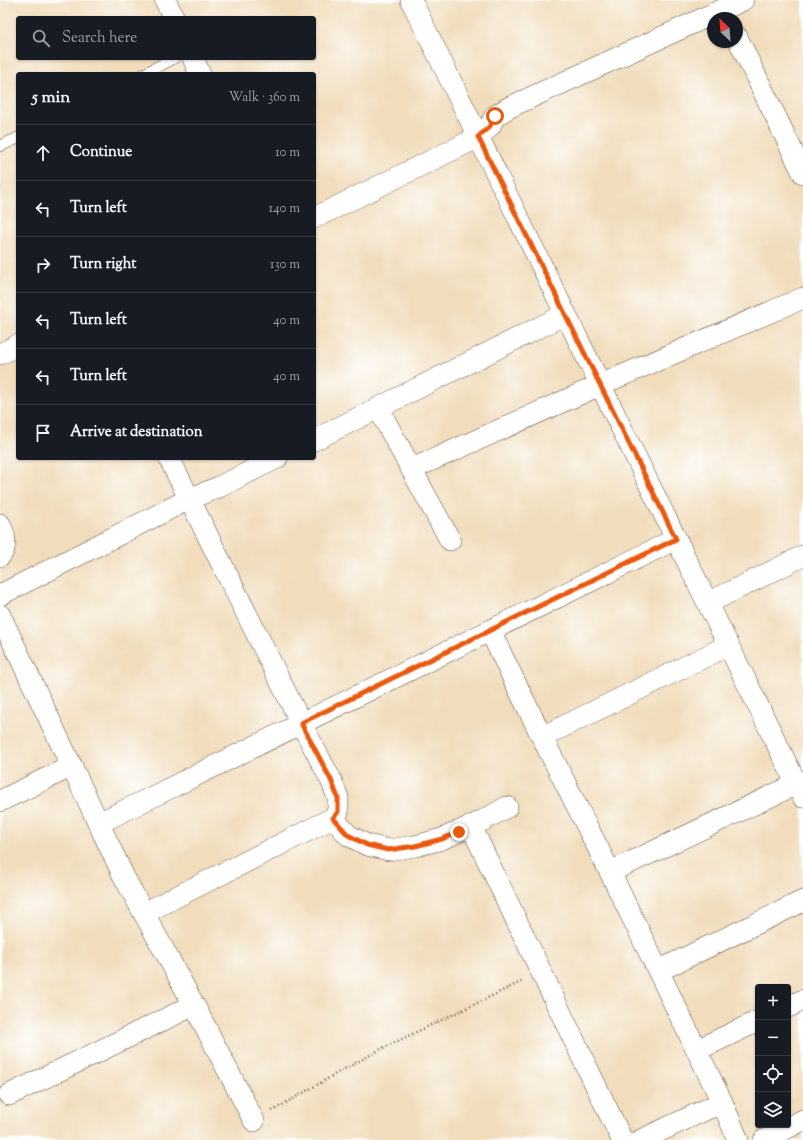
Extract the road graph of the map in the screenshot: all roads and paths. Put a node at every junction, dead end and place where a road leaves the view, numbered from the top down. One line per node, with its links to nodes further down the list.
1 (165, 0): 5 (street)
2 (411, 0): 11 (street)
3 (743, 0): 4 (street)
4 (724, 9): 11 (street)
5 (173, 16)
6 (742, 48): 14 (street)
7 (170, 60): 9 (lane)
8 (193, 60): 10 (street)
9 (148, 72)
10 (199, 72)
11 (478, 137): 15 (street); 17 (street)
12 (16, 139): 13 (lane)
13 (0, 146)
14 (803, 173)
15 (316, 217)
16 (803, 298): 20 (street)
17 (566, 314): 20 (street); 21 (street)
18 (16, 346): 19 (street)
19 (0, 354)
20 (600, 385): 25 (street); 28 (street)
21 (378, 408): 22 (street); 25 (street)
22 (316, 439)
23 (170, 460): 26 (street)
24 (273, 460): 26 (street)
25 (412, 469): 29 (street)
26 (189, 499): 32 (street); 37 (street)
27 (0, 524): 30 (street)
28 (676, 539): 33 (street); 35 (street)
29 (450, 540)
30 (0, 556)
31 (803, 556): 33 (street)
32 (0, 596)
33 (708, 603): 36 (street)
34 (0, 615): 39 (street)
35 (490, 631): 37 (street); 38 (street)
36 (729, 645): 38 (street); 40 (street)
37 (301, 723): 43 (street); 44 (street)
38 (542, 737): 46 (street)
39 (72, 766): 41 (street); 44 (street)
40 (801, 787): 46 (street)
41 (0, 801)
42 (507, 808): 45 (street)
43 (333, 818): 45 (street); 48 (street)
44 (99, 823): 48 (street)
45 (471, 826): 50 (street)
46 (610, 872): 49 (street)
47 (803, 901): 49 (street)
48 (144, 913): 52 (street)
49 (658, 971): 55 (street)
50 (541, 972): 59 (path); 60 (street)
51 (803, 1000): 53 (street)
52 (194, 1004): 56 (street); 59 (street)
53 (791, 1006)
54 (755, 1022): 55 (street)
55 (697, 1050): 57 (street)
56 (9, 1095)
57 (722, 1102): 61 (street); 62 (street)
58 (803, 1120): 63 (street)
59 (254, 1121)
60 (622, 1140)
61 (641, 1140)
62 (738, 1140)
63 (764, 1140)

